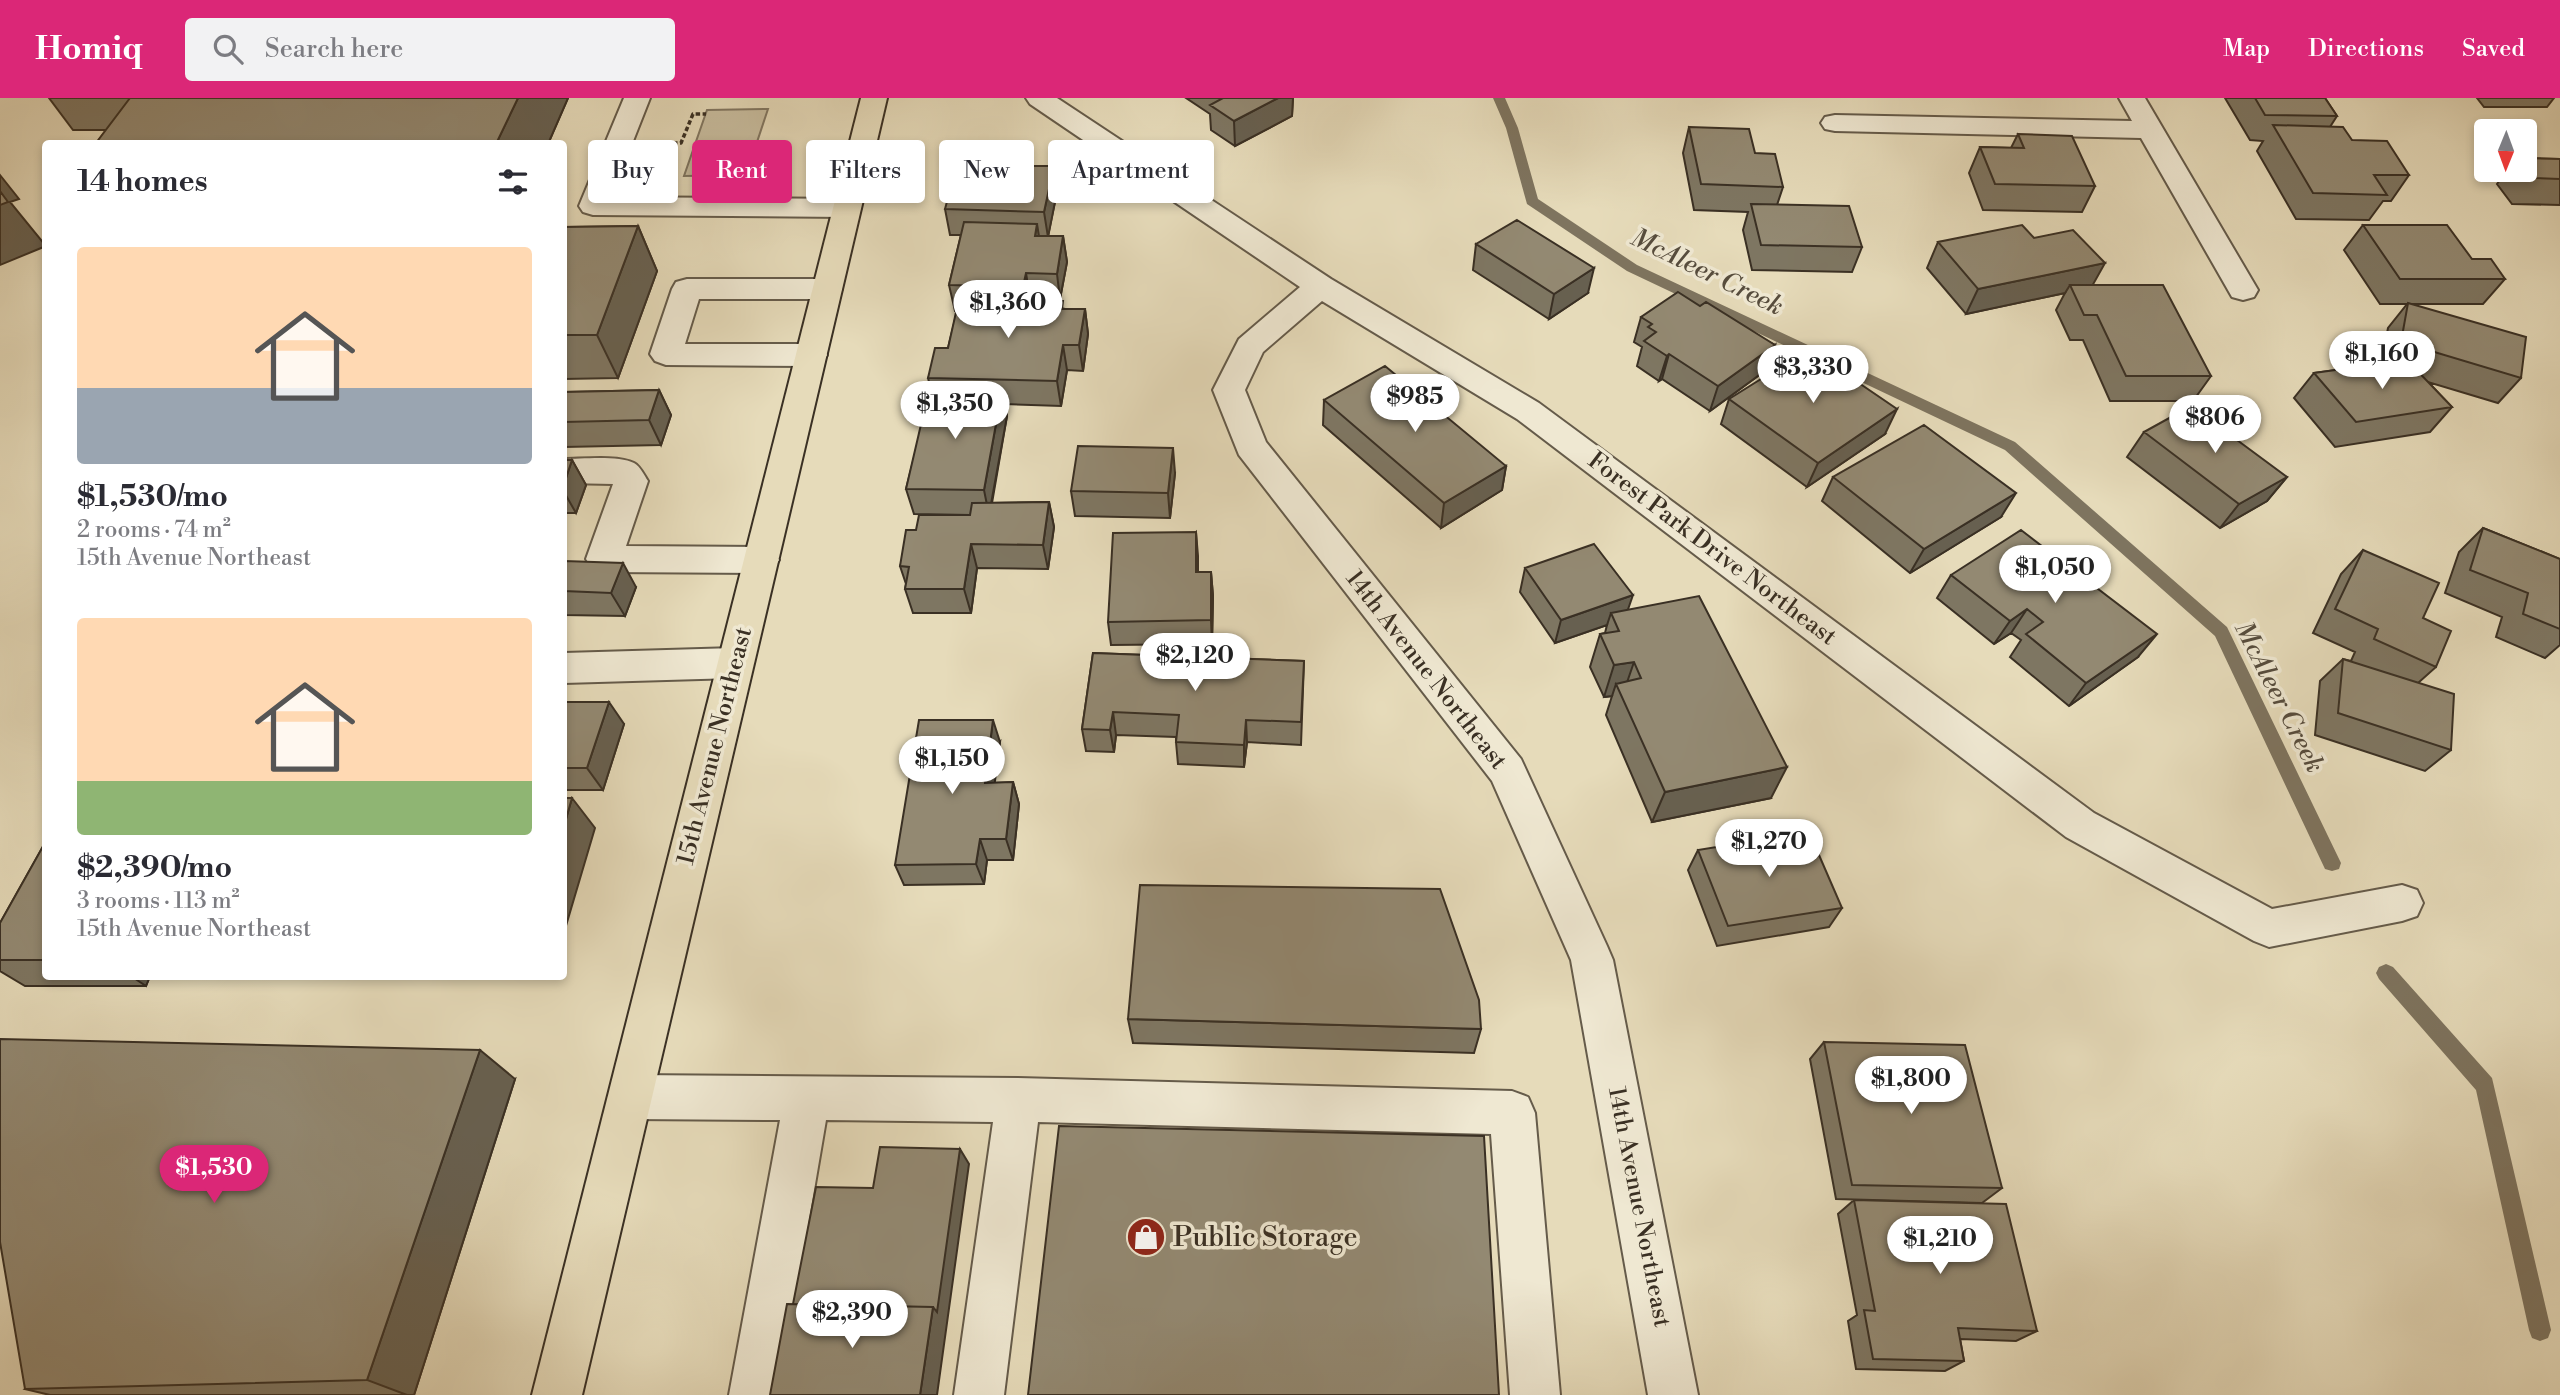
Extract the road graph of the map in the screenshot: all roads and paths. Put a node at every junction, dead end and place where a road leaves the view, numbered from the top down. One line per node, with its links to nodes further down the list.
1 (637, 98): 9 (street)
2 (874, 98): 9 (main road, 15th Avenue Northeast)
3 (1039, 98): 10 (street, Forest Park Drive Northeast)
4 (2132, 98): 7 (street)
5 (706, 114): 8 (path)
6 (1835, 123): 7 (street)
7 (2150, 130): 12 (street)
8 (678, 143)
9 (847, 208): 11 (main road, 15th Avenue Northeast)
10 (1320, 286): 18 (street, Forest Park Drive Northeast); 26 (street, 14th Avenue Northeast)
11 (827, 289): 13 (main road, 15th Avenue Northeast); 13 (street)
12 (2243, 290)
13 (811, 355): 15 (main road, 15th Avenue Northeast)
14 (567, 471): 15 (street)
15 (761, 560): 16 (main road, 15th Avenue Northeast)
16 (736, 663): 17 (street); 19 (main road, 15th Avenue Northeast)
17 (567, 668)
18 (2402, 903)
19 (631, 1097): 20 (street); 22 (main road, 15th Avenue Northeast)
20 (807, 1098): 21 (street); 23 (street)
21 (1018, 1100): 24 (street); 25 (street)
22 (557, 1395)
23 (754, 1395)
24 (979, 1395)
25 (1535, 1395)
26 (1673, 1395)

